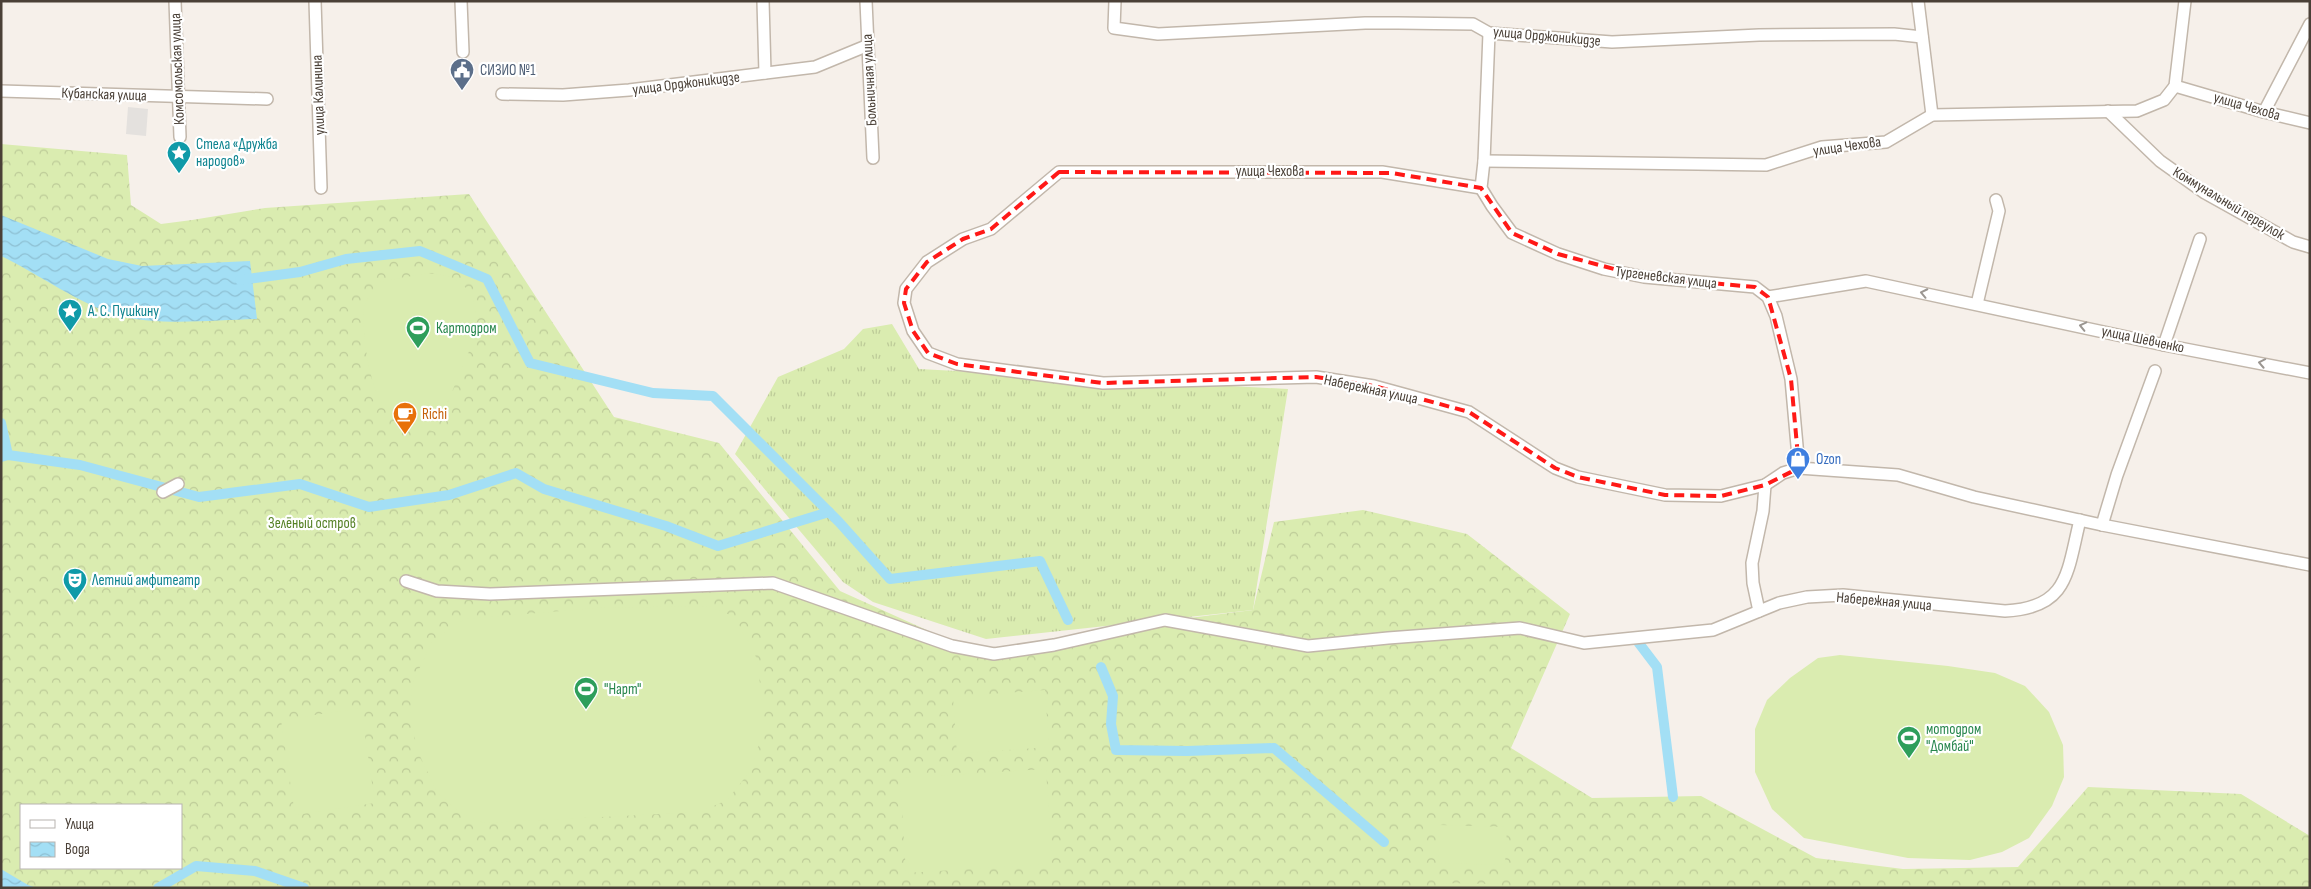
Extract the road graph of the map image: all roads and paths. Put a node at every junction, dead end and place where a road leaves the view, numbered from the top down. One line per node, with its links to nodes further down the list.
1 (175, 1): 18 (street, Комсомольская улица)
2 (315, 1): 27 (street, улица Калинина)
3 (461, 1): 13 (street)
4 (763, 1): 14 (street)
5 (866, 1): 12 (street, Больничная улица)
6 (1115, 1): 10 (street, улица Орджоникидзе)
7 (1918, 1): 11 (street)
8 (2185, 1): 15 (street)
9 (2310, 24): 21 (street)
10 (1489, 33): 11 (street, улица Орджоникидзе); 26 (street)
11 (1922, 37): 22 (street)
12 (866, 46): 14 (street, улица Орджоникидзе); 25 (street, Больничная улица)
13 (463, 52)
14 (765, 73): 17 (street, улица Орджоникидзе)
15 (2175, 86): 20 (street, улица Чехова); 21 (street, улица Чехова)
16 (1, 91): 18 (street, Кубанская улица)
17 (502, 94)
18 (179, 96): 19 (street, Кубанская улица); 24 (street, Комсомольская улица)
19 (267, 100)
20 (2108, 111): 22 (street, улица Чехова); 31 (street, Коммунальный переулок)
21 (2264, 112): 23 (street, улица Чехова)
22 (1932, 115): 26 (street, улица Чехова)
23 (2310, 123)
24 (180, 137)
25 (872, 158)
26 (1484, 161): 28 (street)
27 (320, 188)
28 (1481, 188): 32 (street, Тургеневская улица); 35 (street, улица Чехова)
29 (1996, 200): 33 (street)
30 (2200, 240): 34 (street)
31 (2310, 247)
32 (1768, 297): 33 (street, улица Шевченко, one-way to 32); 38 (street)
33 (1977, 304): 34 (street, улица Шевченко, one-way to 33)
34 (2164, 345): 37 (street, улица Шевченко, one-way to 34)
35 (928, 353): 40 (street, Набережная улица)
36 (2155, 371): 43 (street)
37 (2310, 373)
38 (1799, 468): 40 (street, Набережная улица); 42 (street, Набережная улица)
39 (178, 484): 41 (street)
40 (1764, 485): 46 (street)
41 (163, 492)
42 (2080, 520): 43 (street, Набережная улица); 46 (street, Набережная улица)
43 (2102, 525): 44 (street, Набережная улица)
44 (2310, 565)
45 (406, 581): 46 (street, Набережная улица)
46 (1759, 611)

